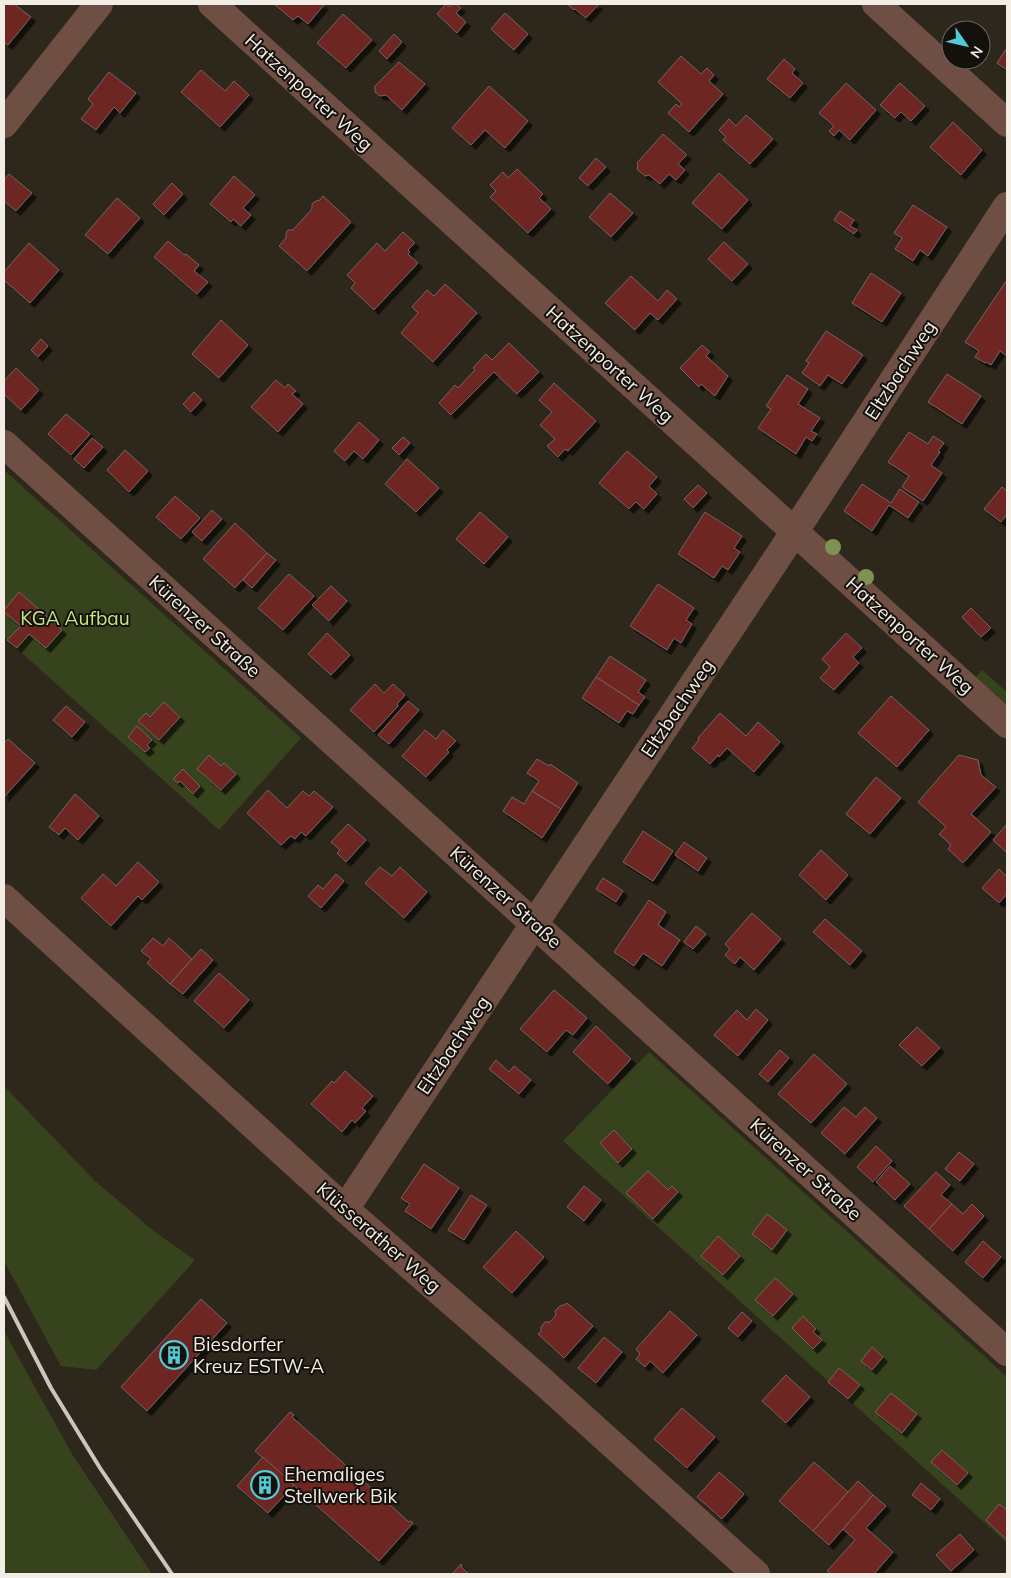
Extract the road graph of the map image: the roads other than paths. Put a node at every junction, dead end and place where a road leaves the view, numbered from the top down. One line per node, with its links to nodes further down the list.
1 (99, 4): 5 (street)
2 (212, 4): 8 (street, Hatzenporter Weg)
3 (876, 4): 4 (street)
4 (1007, 123)
5 (4, 124)
6 (1007, 206): 8 (street, Eltzbachweg)
7 (4, 444): 11 (street, Kürenzer Straße)
8 (795, 531): 9 (street, Hatzenporter Weg); 11 (street, Eltzbachweg)
9 (1007, 724)
10 (4, 898): 12 (street, Klüsserather Weg)
11 (535, 923): 12 (street, Eltzbachweg); 13 (street, Kürenzer Straße)
12 (345, 1209): 14 (street, Klüsserather Weg)
13 (1007, 1352)
14 (756, 1574)

